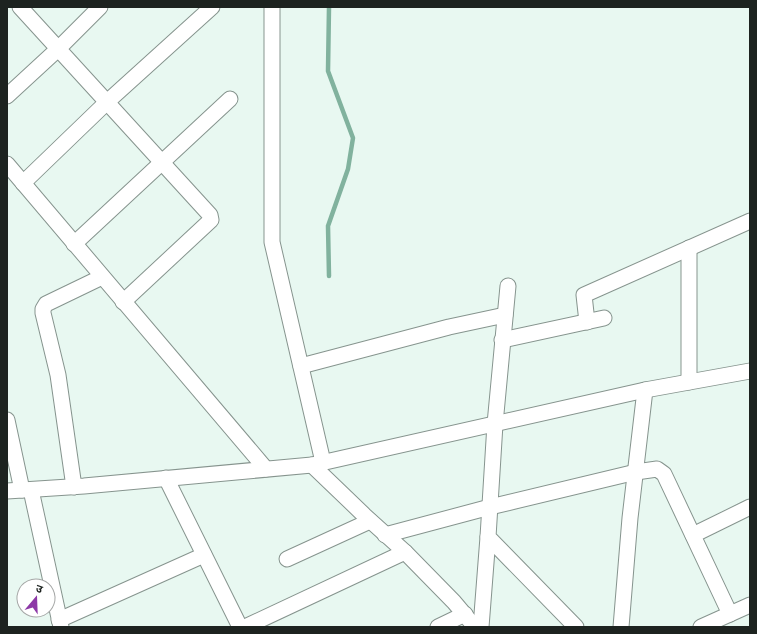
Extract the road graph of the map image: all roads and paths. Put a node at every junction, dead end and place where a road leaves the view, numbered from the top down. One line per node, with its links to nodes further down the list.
1 (20, 7): 5 (street)
2 (100, 7): 5 (street)
3 (212, 7): 8 (street)
4 (272, 7): 22 (street)
5 (58, 49): 6 (street); 8 (street)
6 (7, 96)
7 (230, 99): 9 (street)
8 (107, 102): 9 (street); 11 (street)
9 (162, 162): 13 (street); 17 (street)
10 (7, 164): 11 (street)
11 (23, 183): 13 (street)
12 (750, 221): 14 (street)
13 (74, 244): 15 (street)
14 (689, 248): 20 (street); 24 (street)
15 (102, 277): 17 (street); 32 (street)
16 (508, 286): 18 (street)
17 (123, 302): 29 (street)
18 (505, 315): 21 (street); 22 (street)
19 (604, 318): 20 (street)
20 (588, 322): 21 (street)
21 (502, 340): 27 (street)
22 (301, 366): 28 (street)
23 (750, 371): 24 (street)
24 (689, 382): 25 (street)
25 (645, 390): 27 (street); 30 (street)
26 (7, 420): 33 (street)
27 (494, 424): 28 (street); 35 (street)
28 (318, 464): 29 (street); 37 (street)
29 (266, 469): 31 (street)
30 (636, 472): 35 (street); 39 (street); 54 (street)
31 (166, 478): 32 (street); 42 (street)
32 (74, 487): 33 (street)
33 (27, 490): 34 (street); 47 (street)
34 (7, 491)
35 (490, 507): 38 (street); 40 (street)
36 (750, 508): 39 (street)
37 (370, 521): 38 (street); 43 (street)
38 (386, 535): 41 (street)
39 (693, 535): 46 (street)
40 (488, 536): 52 (street); 53 (street)
41 (405, 552): 45 (street); 49 (street)
42 (204, 555): 47 (street); 48 (street)
43 (287, 559)
44 (750, 605): 46 (street)
45 (465, 614): 50 (street); 51 (street)
46 (730, 614): 55 (street)
47 (60, 623)
48 (240, 627)
49 (245, 627)
50 (438, 627)
51 (475, 627)
52 (481, 627)
53 (576, 627)
54 (621, 627)
55 (701, 627)

